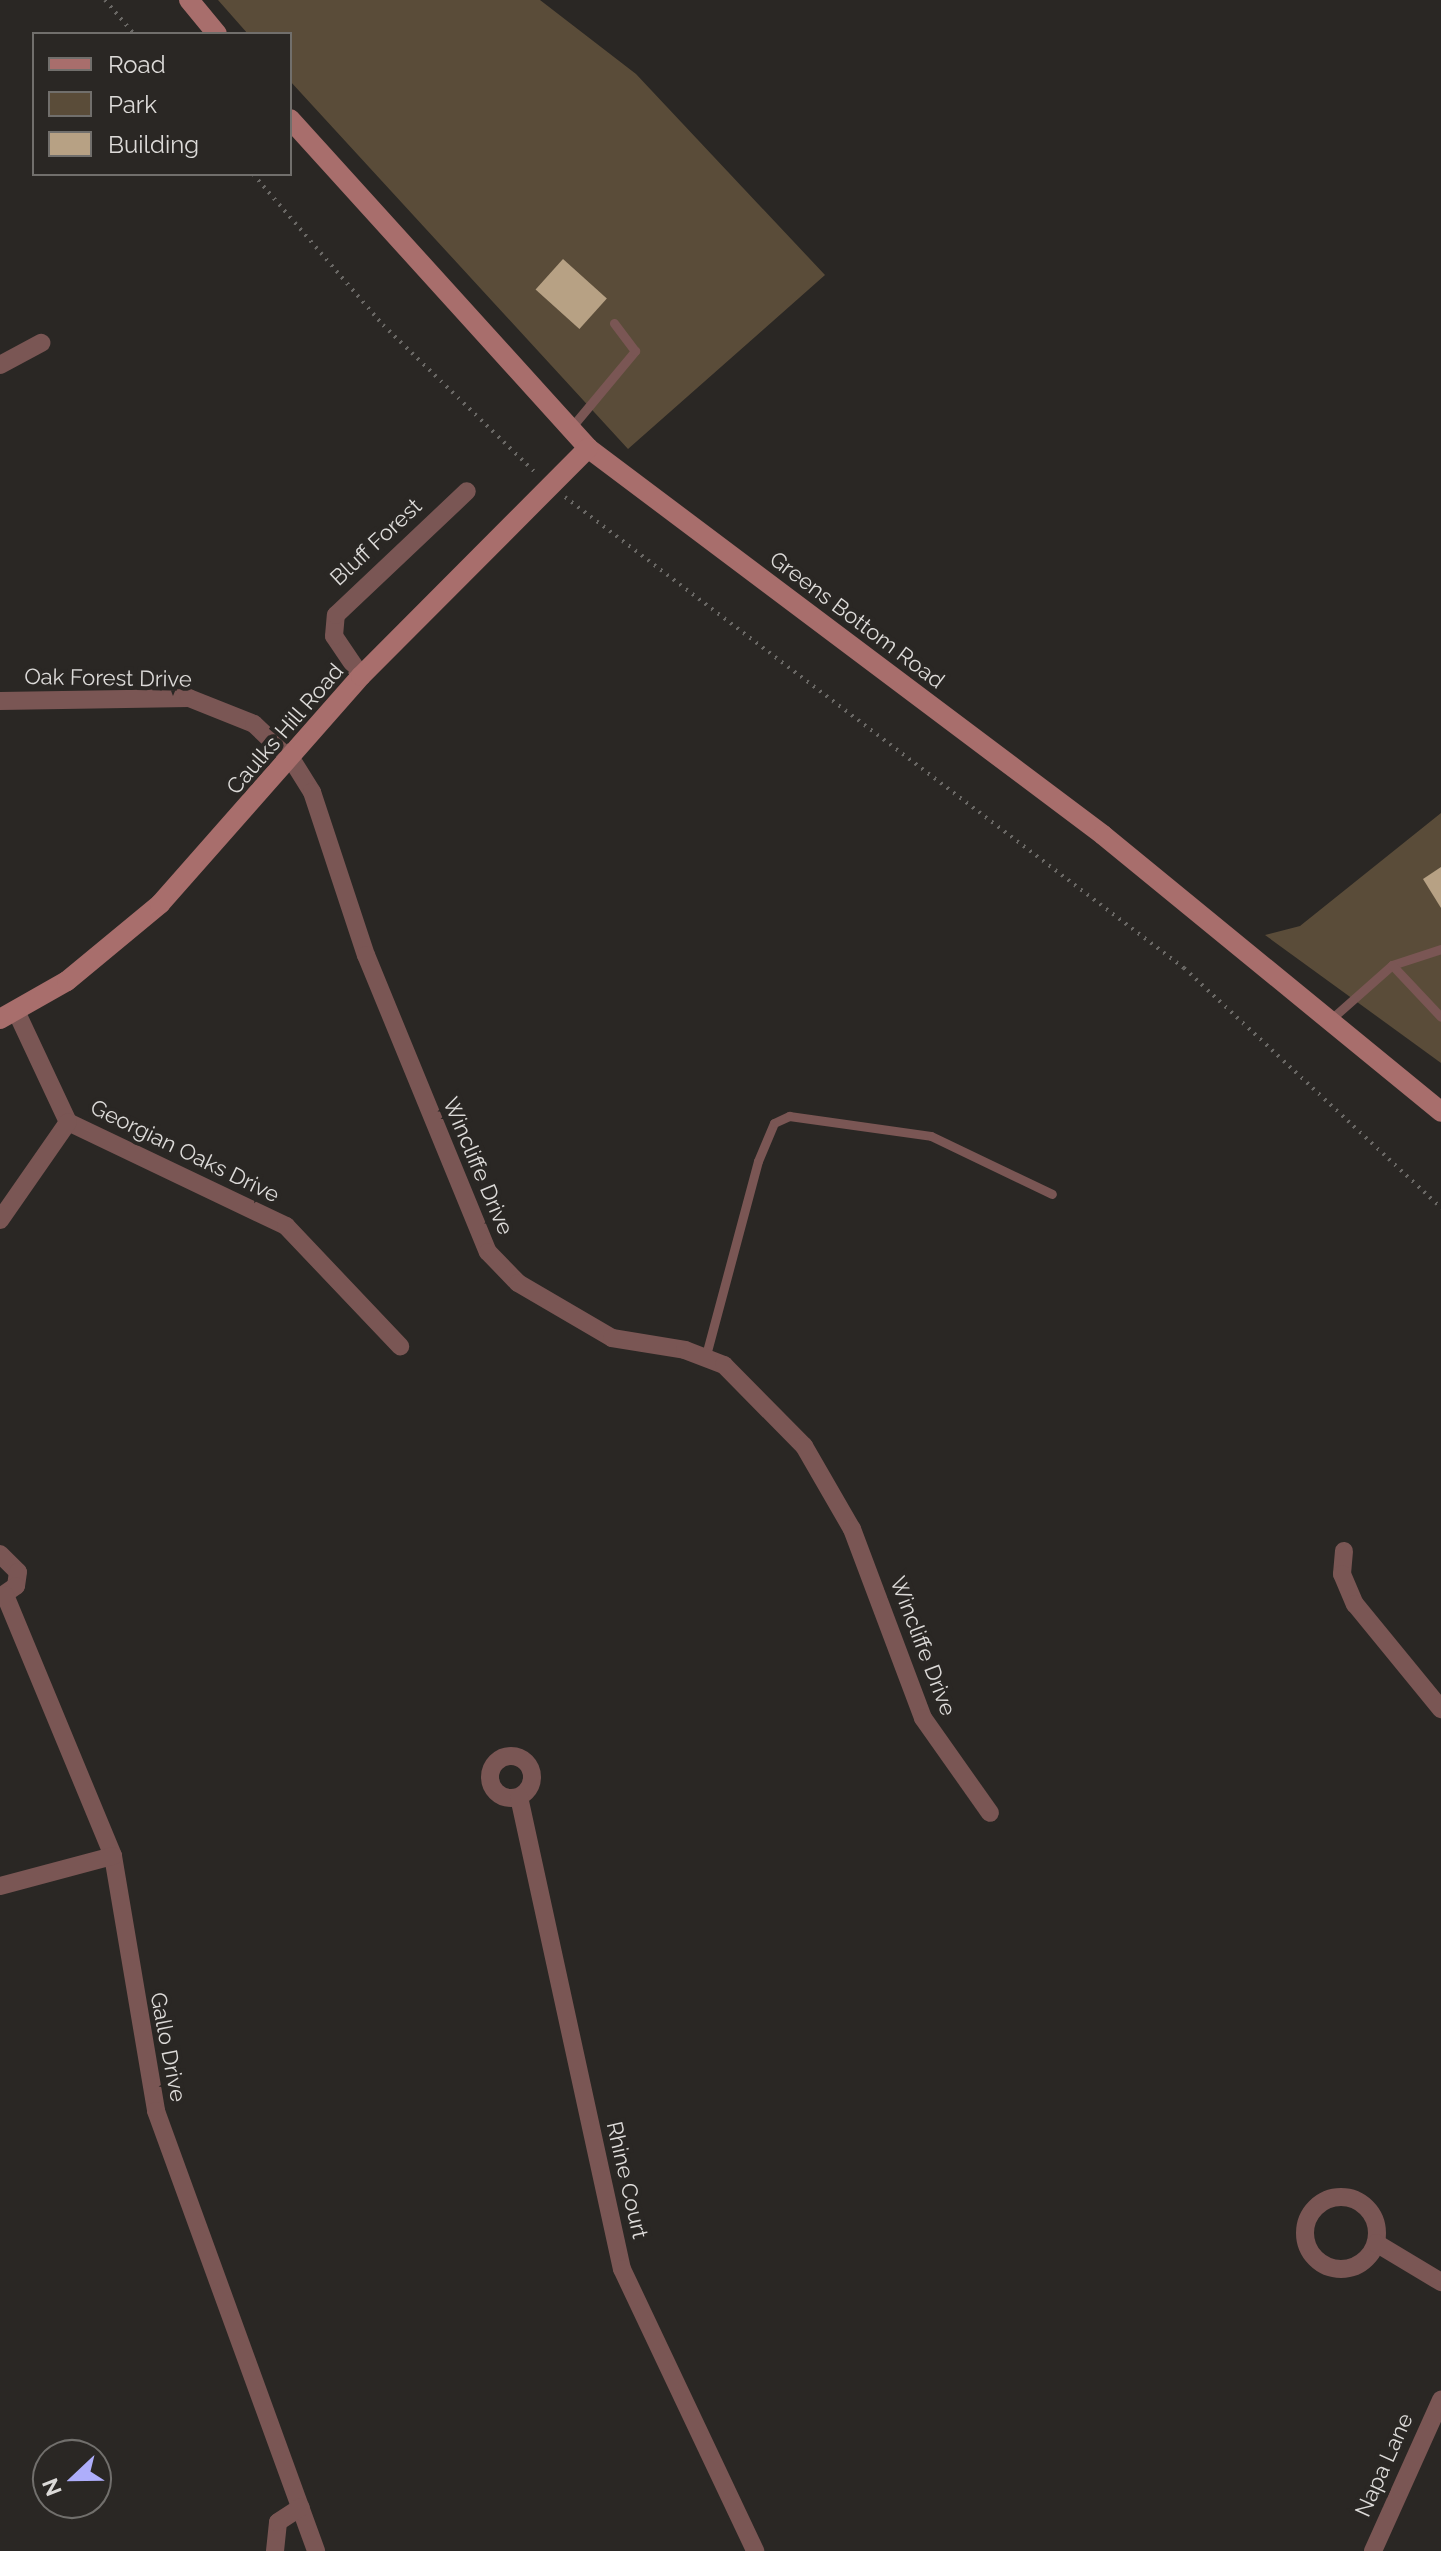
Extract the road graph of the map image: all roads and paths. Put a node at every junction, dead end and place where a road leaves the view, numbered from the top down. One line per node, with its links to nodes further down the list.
1 (105, 0): 3 (path)
2 (189, 0): 4 (street)
3 (132, 32)
4 (215, 32)
5 (292, 121): 10 (street, Greens Bottom Road)
6 (255, 176): 12 (path)
7 (614, 323): 10 (lane)
8 (41, 343): 9 (street)
9 (0, 365)
10 (570, 429): 11 (street, Greens Bottom Road)
11 (588, 448): 12 (street, Caulks Hill Road); 21 (street, Greens Bottom Road)
12 (550, 486): 14 (street, Caulks Hill Road); 25 (path)
13 (467, 491): 14 (street, Bluff Forest)
14 (361, 676): 16 (street, Caulks Hill Road)
15 (0, 701): 16 (street, Oak Forest Drive)
16 (292, 760): 19 (street, Caulks Hill Road); 28 (street, Wincliffe Drive)
17 (1441, 949): 18 (lane)
18 (1392, 965): 20 (lane); 21 (lane)
19 (8, 1015): 23 (street, Georgian Oaks Drive)
20 (1441, 1017)
21 (1331, 1019): 22 (street, Greens Bottom Road)
22 (1441, 1112)
23 (68, 1122): 26 (street); 27 (street, Georgian Oaks Drive)
24 (1052, 1194): 28 (lane)
25 (1441, 1208)
26 (0, 1220)
27 (400, 1346)
28 (706, 1355): 34 (street, Wincliffe Drive)
29 (1344, 1551): 32 (street)
30 (0, 1554): 31 (street, Gallo Drive)
31 (3, 1596): 35 (street, Gallo Drive)
32 (1441, 1709)
33 (519, 1797): 43 (street, Rhine Court)
34 (990, 1813)
35 (113, 1856): 36 (street); 40 (street, Gallo Drive)
36 (0, 1886)
37 (1376, 2243): 37 (street); 38 (street)
38 (1441, 2282)
39 (1441, 2400): 44 (street, Napa Lane)
40 (301, 2507): 41 (street); 42 (street, Gallo Drive)
41 (275, 2551)
42 (316, 2551)
43 (755, 2551)
44 (1373, 2551)

